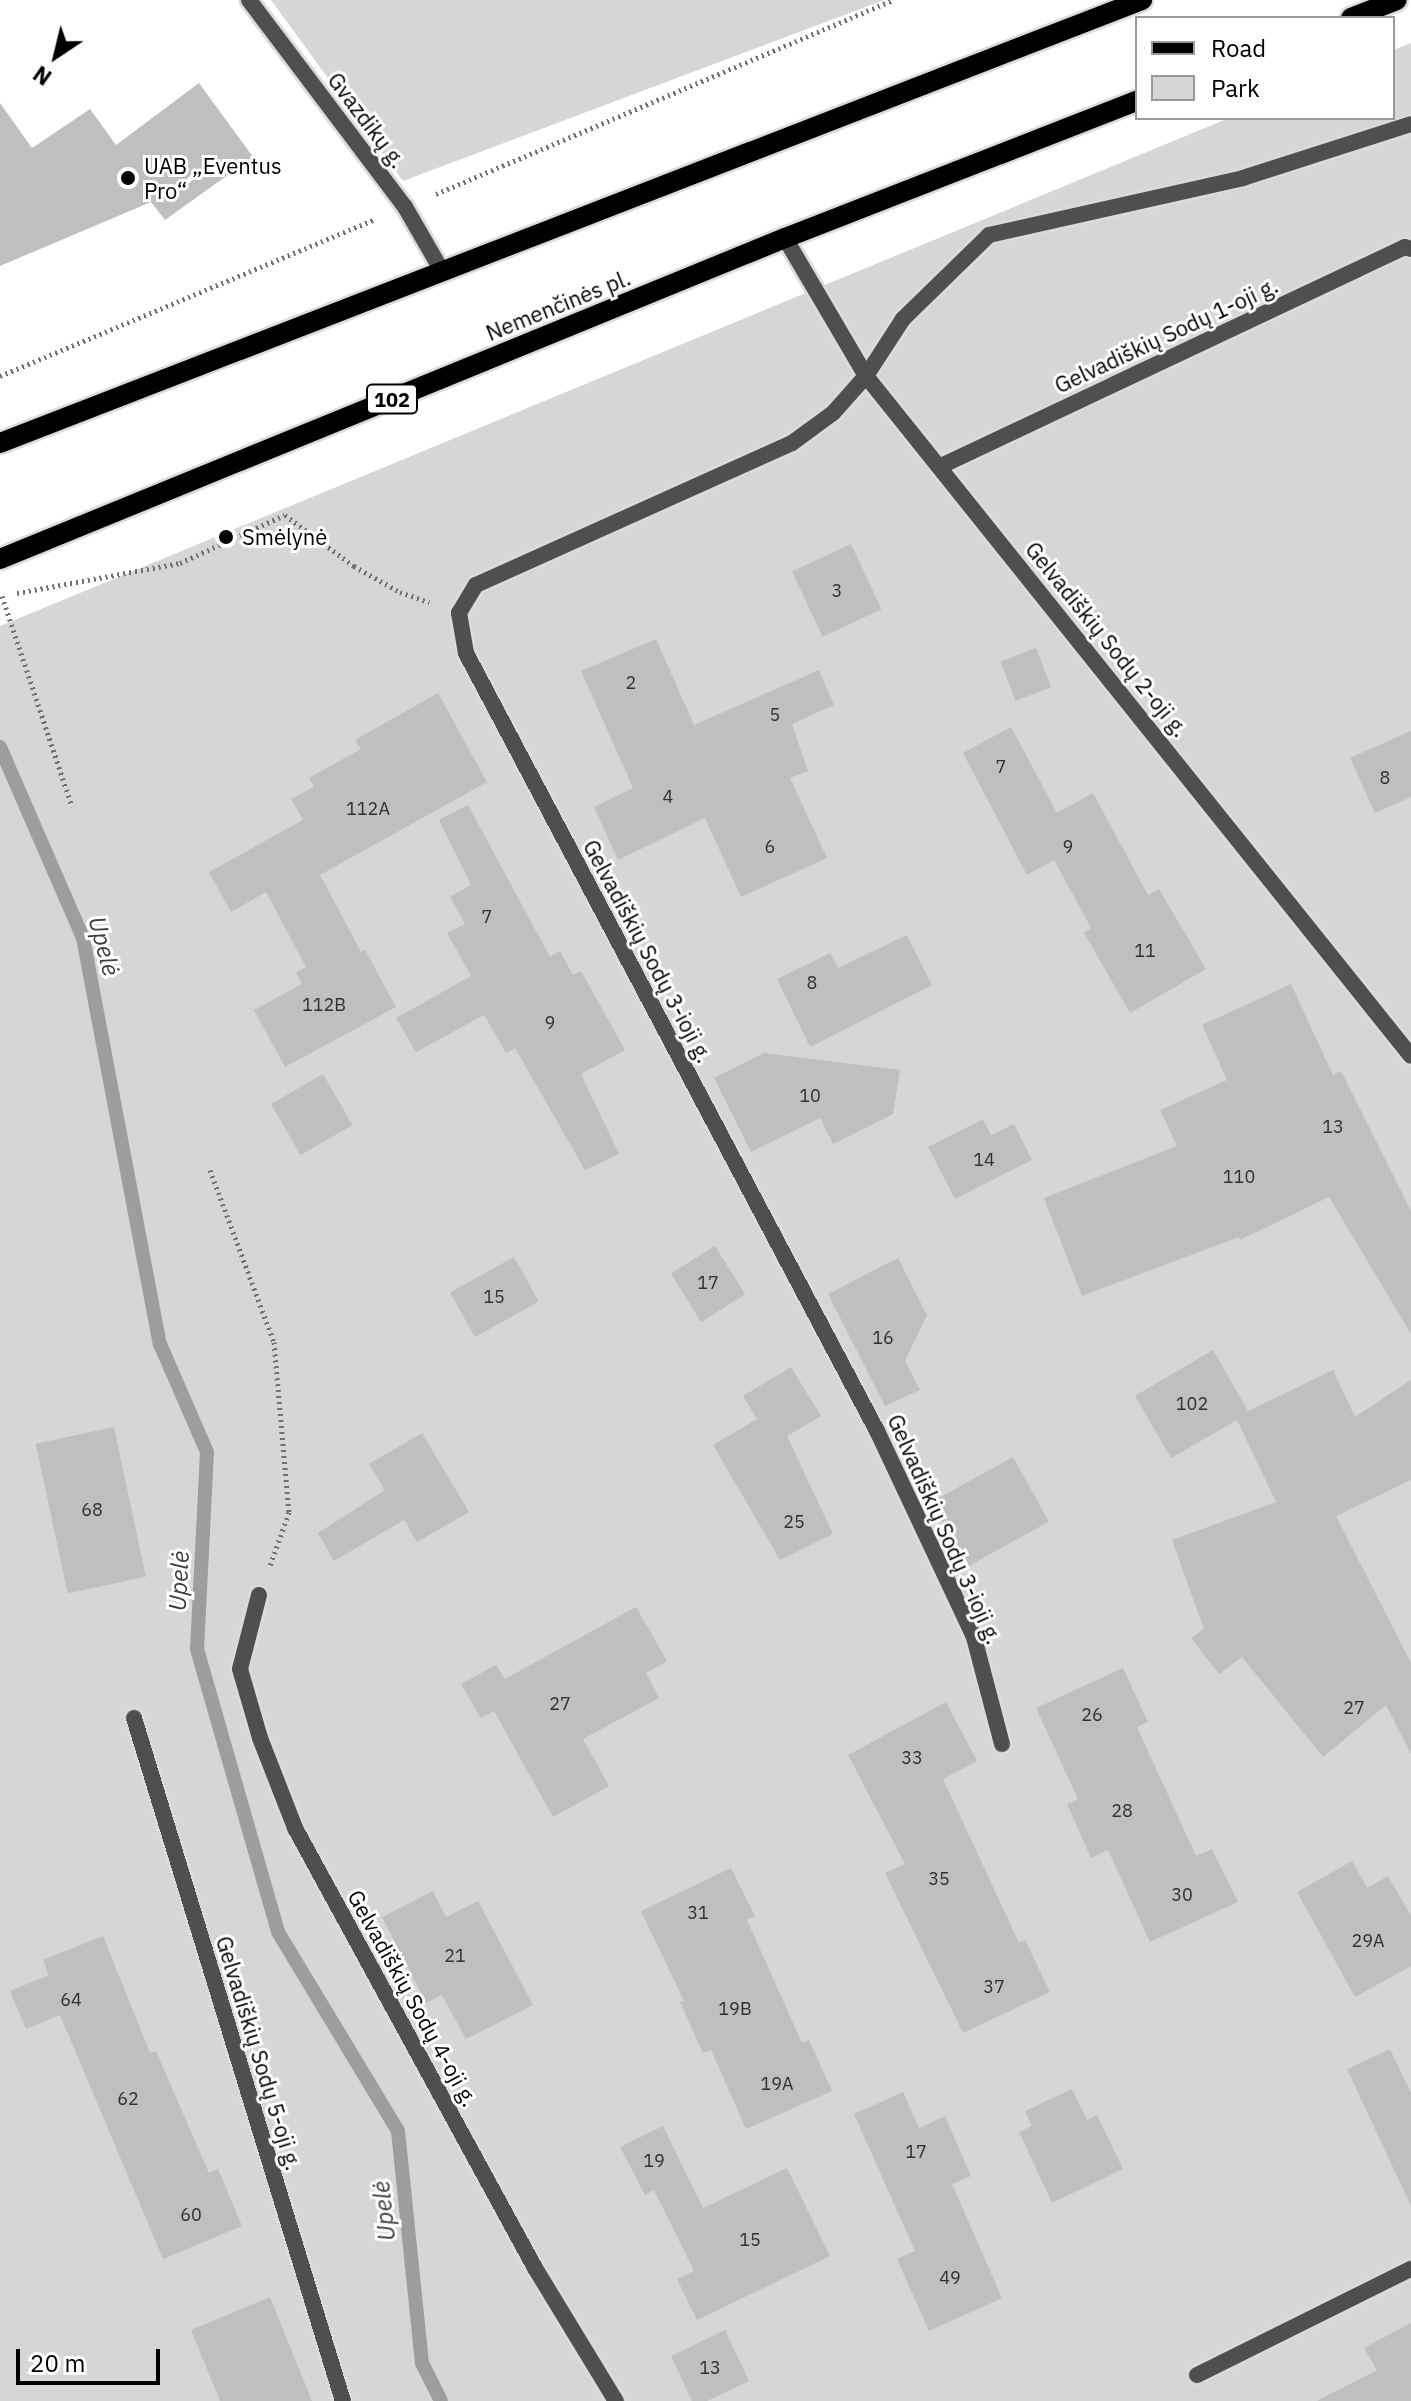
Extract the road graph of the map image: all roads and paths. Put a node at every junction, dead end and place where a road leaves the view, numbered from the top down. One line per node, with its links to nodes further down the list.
1 (249, 0): 8 (street, Gvazdikų g.)
2 (892, 0): 8 (path)
3 (1142, 0): 11 (main road)
4 (1397, 0): 5 (main road)
5 (1356, 16)
6 (1135, 102): 9 (main road, Nemenčinės pl. / 102)
7 (1411, 124): 13 (street)
8 (405, 207): 11 (street, Gvazdikų g.); 12 (path)
9 (785, 238): 13 (street, Gelvadiškių Sodų 2-oji g.); 16 (main road, Nemenčinės pl. / 102)
10 (1411, 249): 15 (street, Gelvadiškių Sodų 1-oji g.)
11 (442, 271): 14 (main road)
12 (0, 376)
13 (866, 376): 15 (street, Gelvadiškių Sodų 2-oji g.); 18 (street)
14 (0, 443)
15 (941, 466): 20 (street, Gelvadiškių Sodų 2-oji g.)
16 (0, 559)
17 (1, 593): 18 (path); 19 (path)
18 (459, 613): 24 (street, Gelvadiškių Sodų 3-ioji g.)
19 (72, 807)
20 (1411, 1056)
21 (210, 1170): 22 (path)
22 (259, 1595): 28 (street, Gelvadiškių Sodų 4-oji g.)
23 (134, 1718): 27 (street, Gelvadiškių Sodų 5-oji g.)
24 (1002, 1744)
25 (1411, 2269): 26 (street)
26 (1197, 2375)
27 (343, 2401)
28 (616, 2401)

